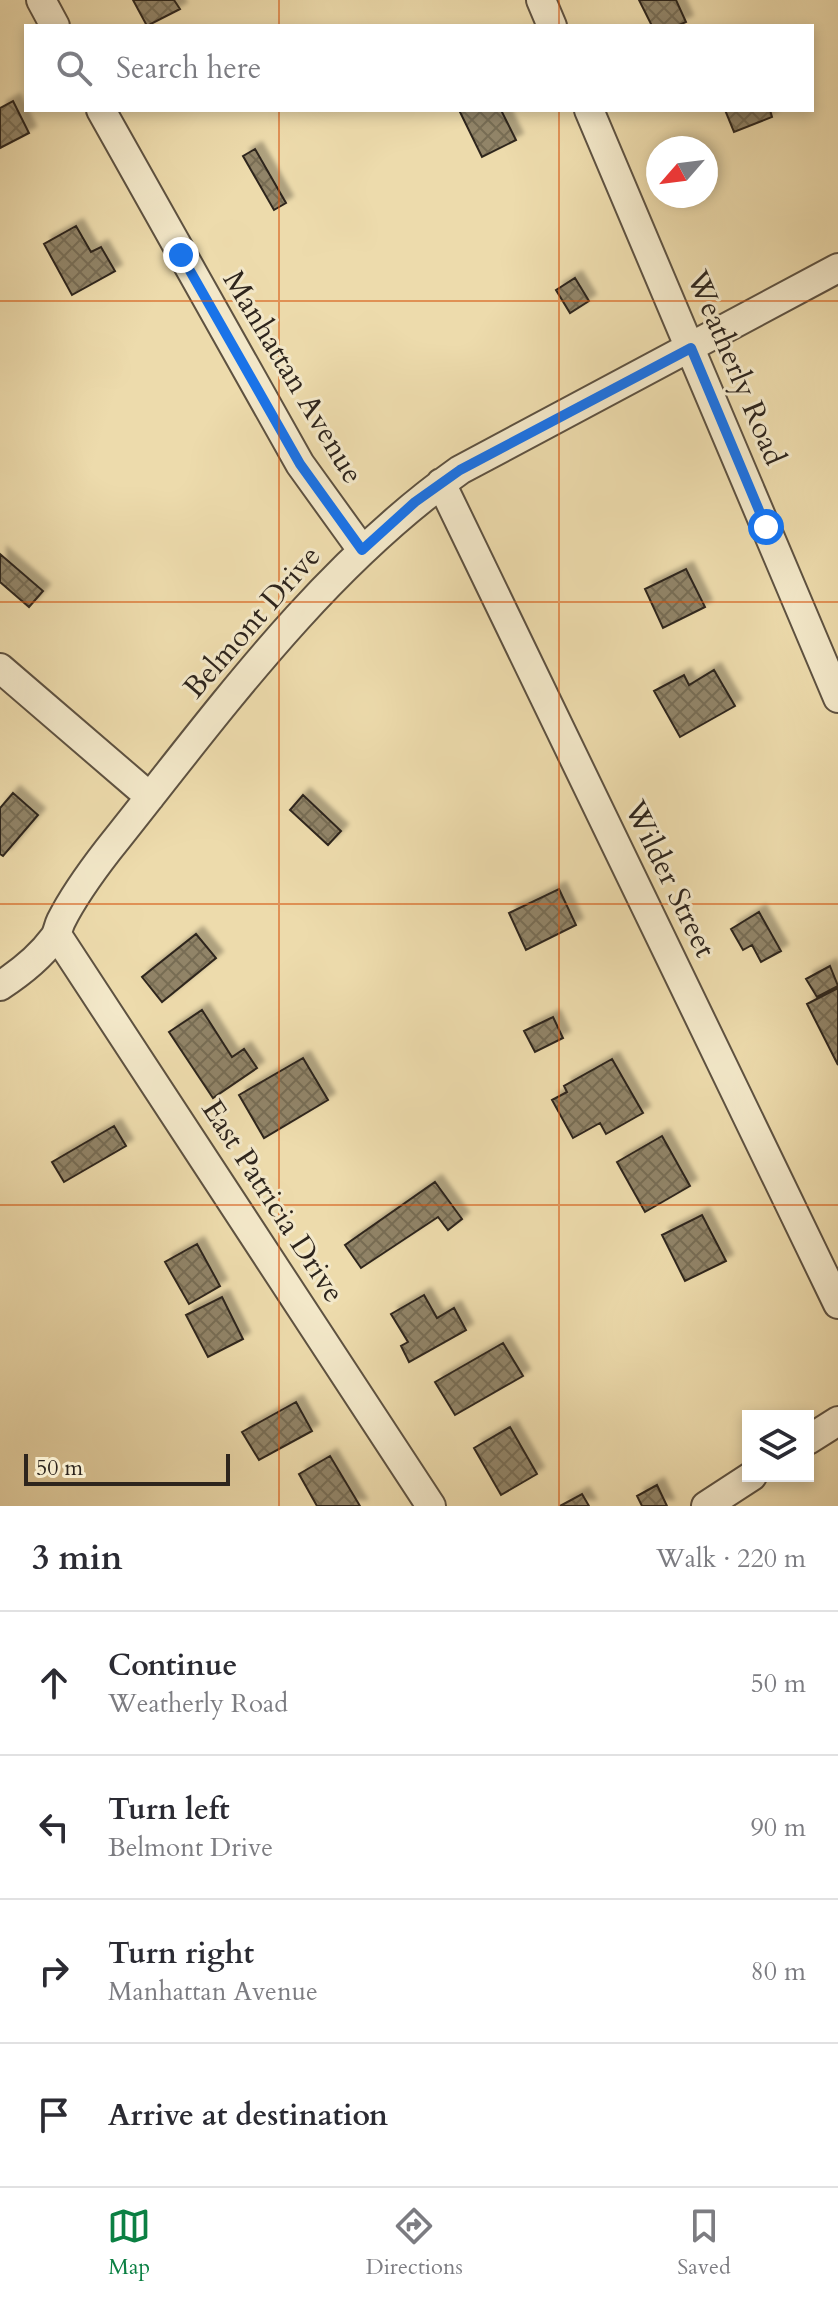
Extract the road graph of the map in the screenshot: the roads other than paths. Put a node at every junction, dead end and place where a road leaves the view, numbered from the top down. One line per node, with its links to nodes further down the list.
1 (41, 0): 3 (street)
2 (541, 0): 4 (street)
3 (54, 24)
4 (551, 24)
5 (102, 112): 10 (street, Manhattan Avenue)
6 (590, 112): 8 (street, Weatherly Road)
7 (838, 268): 8 (street, Belmont Drive)
8 (691, 348): 9 (street, Belmont Drive); 12 (street, Weatherly Road)
9 (441, 483): 10 (street, Belmont Drive); 16 (street, Wilder Street)
10 (362, 550): 13 (street, Belmont Drive)
11 (0, 668): 13 (street)
12 (838, 698)
13 (150, 797): 14 (street, Belmont Drive)
14 (57, 935): 15 (street, Belmont Drive); 20 (street, East Patricia Drive)
15 (0, 986)
16 (838, 1304)
17 (838, 1421): 18 (street)
18 (814, 1436)
19 (743, 1482): 21 (street)
20 (431, 1506)
21 (706, 1506)

